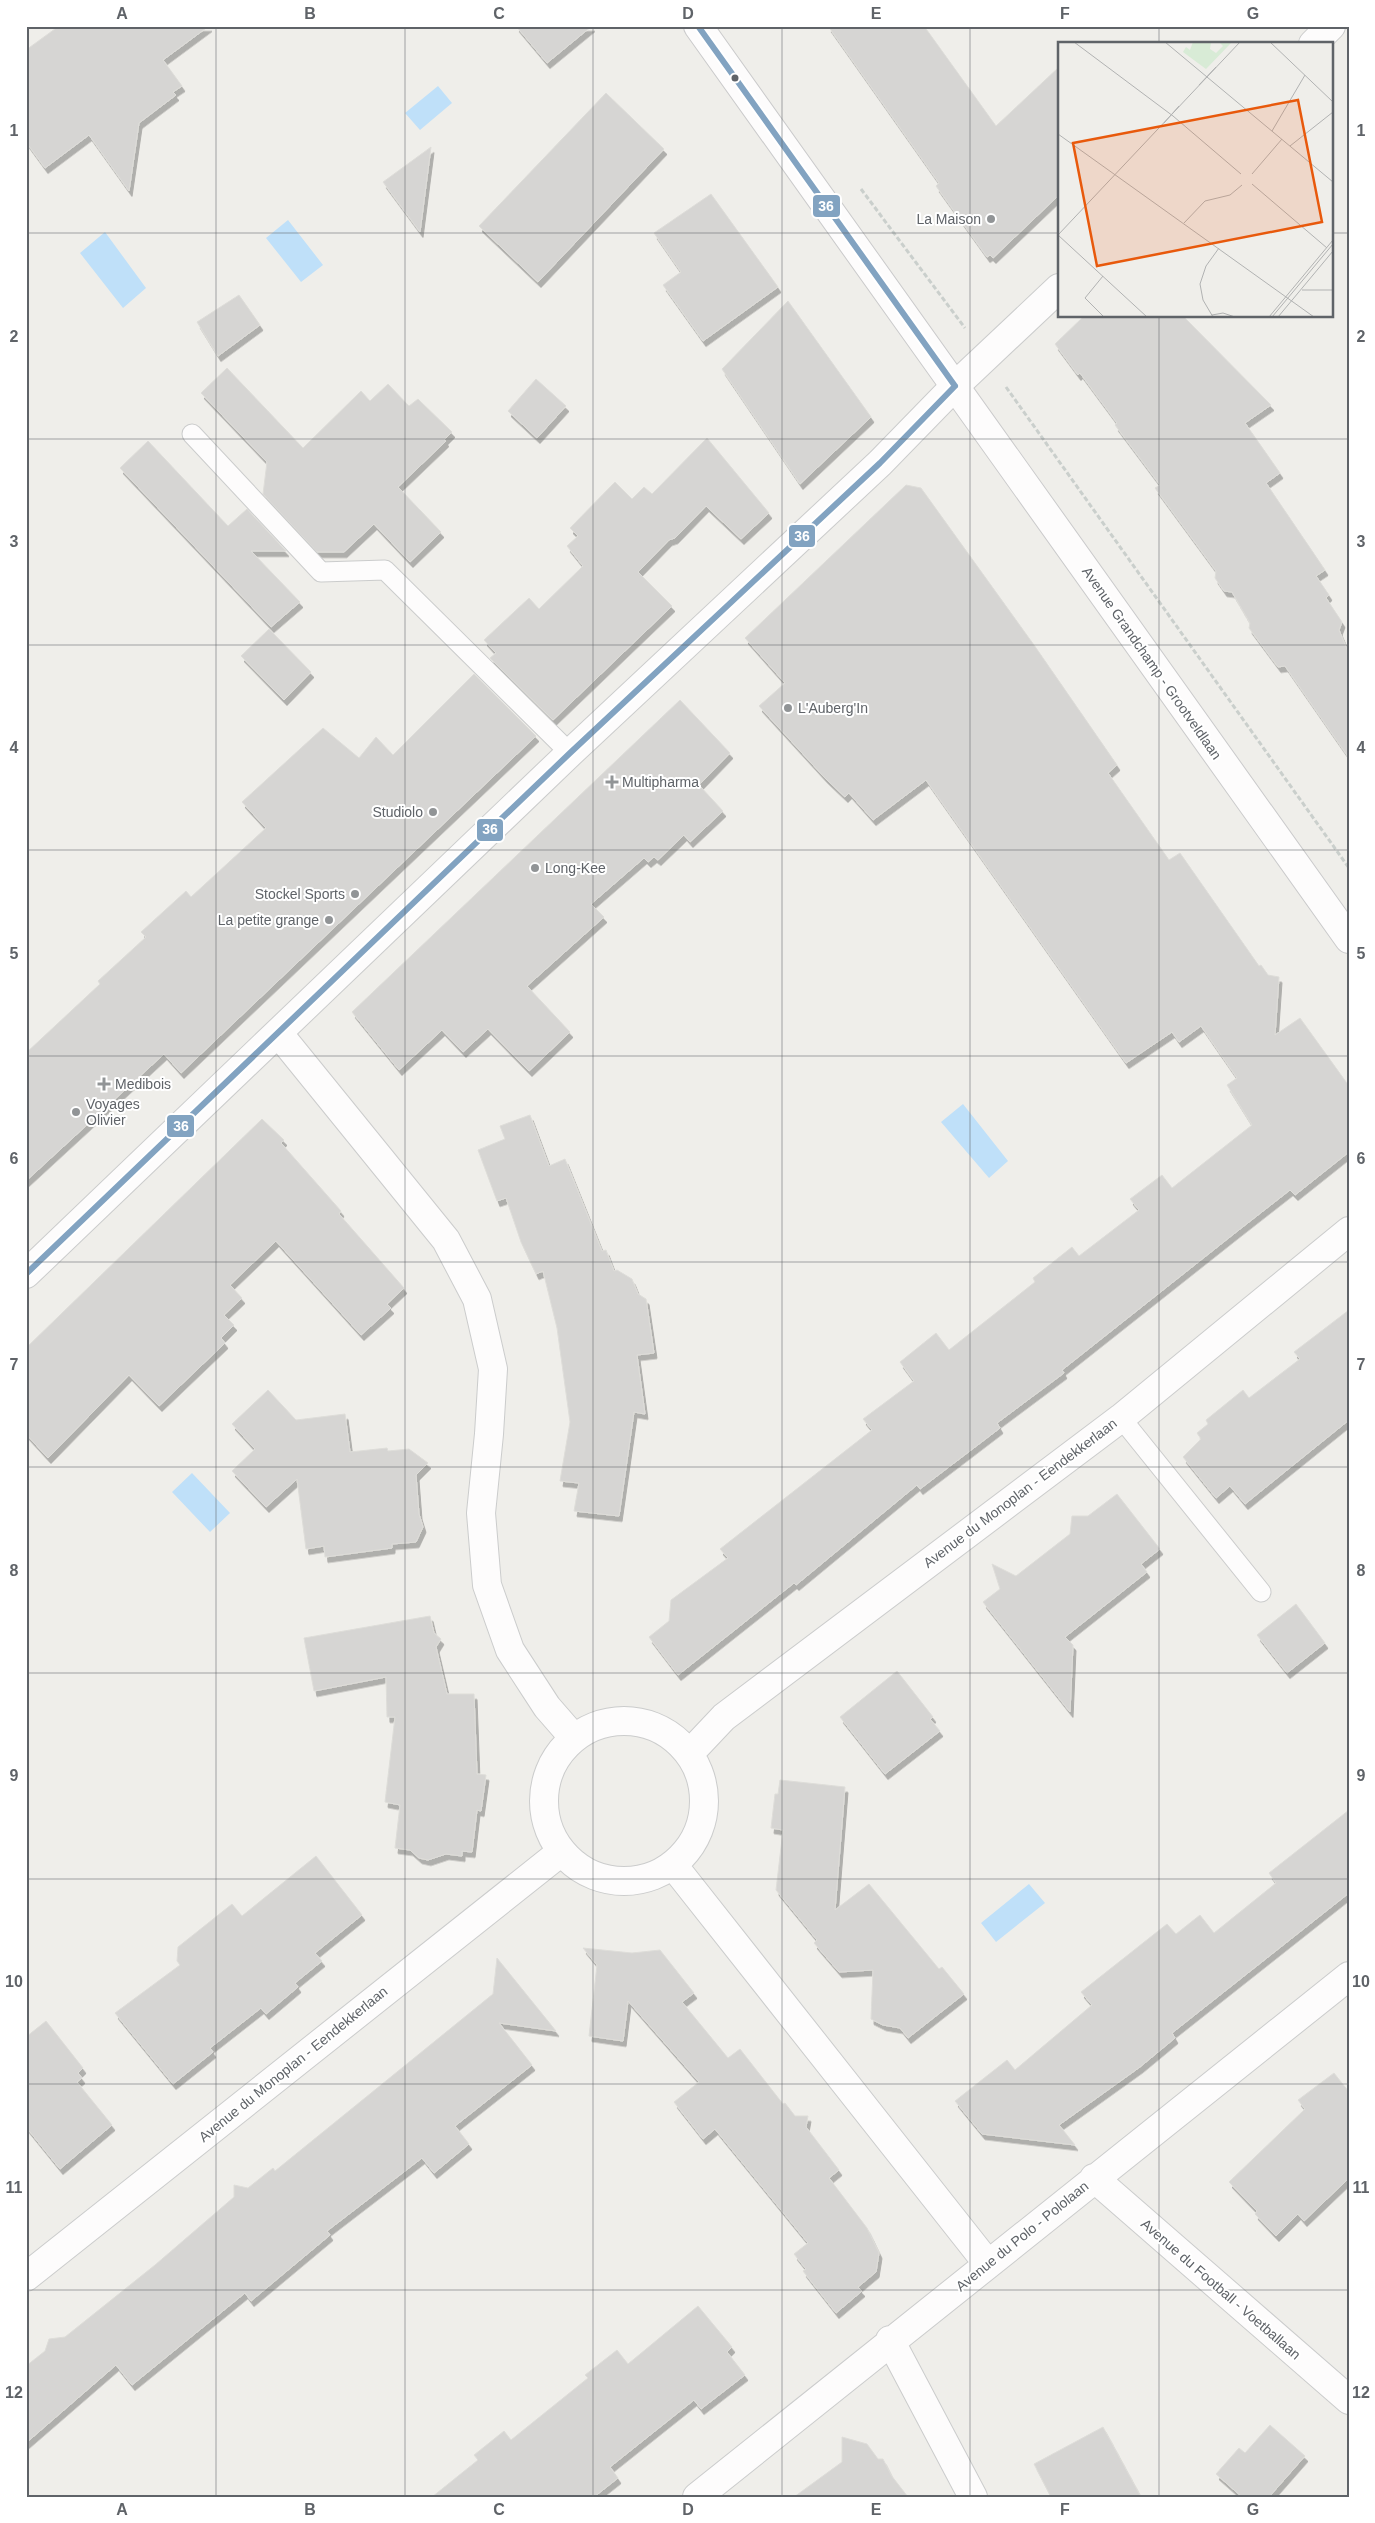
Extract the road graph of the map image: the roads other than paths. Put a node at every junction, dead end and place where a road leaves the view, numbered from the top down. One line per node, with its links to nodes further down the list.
1 (698, 26): 5 (street, Avenue Grandchamp - Grootveldlaan)
2 (1331, 26): 3 (street)
3 (1315, 42)
4 (1058, 289): 5 (street)
5 (955, 386): 7 (street); 8 (street, Avenue Grandchamp - Grootveldlaan)
6 (192, 434): 7 (lane)
7 (570, 754): 9 (street)
8 (1349, 939)
9 (279, 1034): 11 (street); 14 (street)
10 (1349, 1231): 12 (street, Avenue du Monoplan - Eendekkerlaan)
11 (26, 1274)
12 (1120, 1418): 13 (lane); 15 (street, Avenue du Monoplan - Eendekkerlaan)
13 (1261, 1592)
14 (574, 1738): 15 (street); 16 (street)
15 (690, 1753): 17 (street)
16 (561, 1852): 17 (street); 21 (street, Avenue du Monoplan - Eendekkerlaan)
17 (673, 1866): 20 (street)
18 (1349, 1976): 19 (street, Avenue du Polo - Pololaan)
19 (1094, 2178): 20 (street, Avenue du Polo - Pololaan); 23 (street, Avenue du Football - Voetballaan)
20 (988, 2264): 22 (street, Avenue du Polo - Pololaan)
21 (26, 2277)
22 (890, 2340): 24 (street, Avenue du Polo - Pololaan); 25 (street)
23 (1349, 2400)
24 (697, 2497)
25 (973, 2497)

